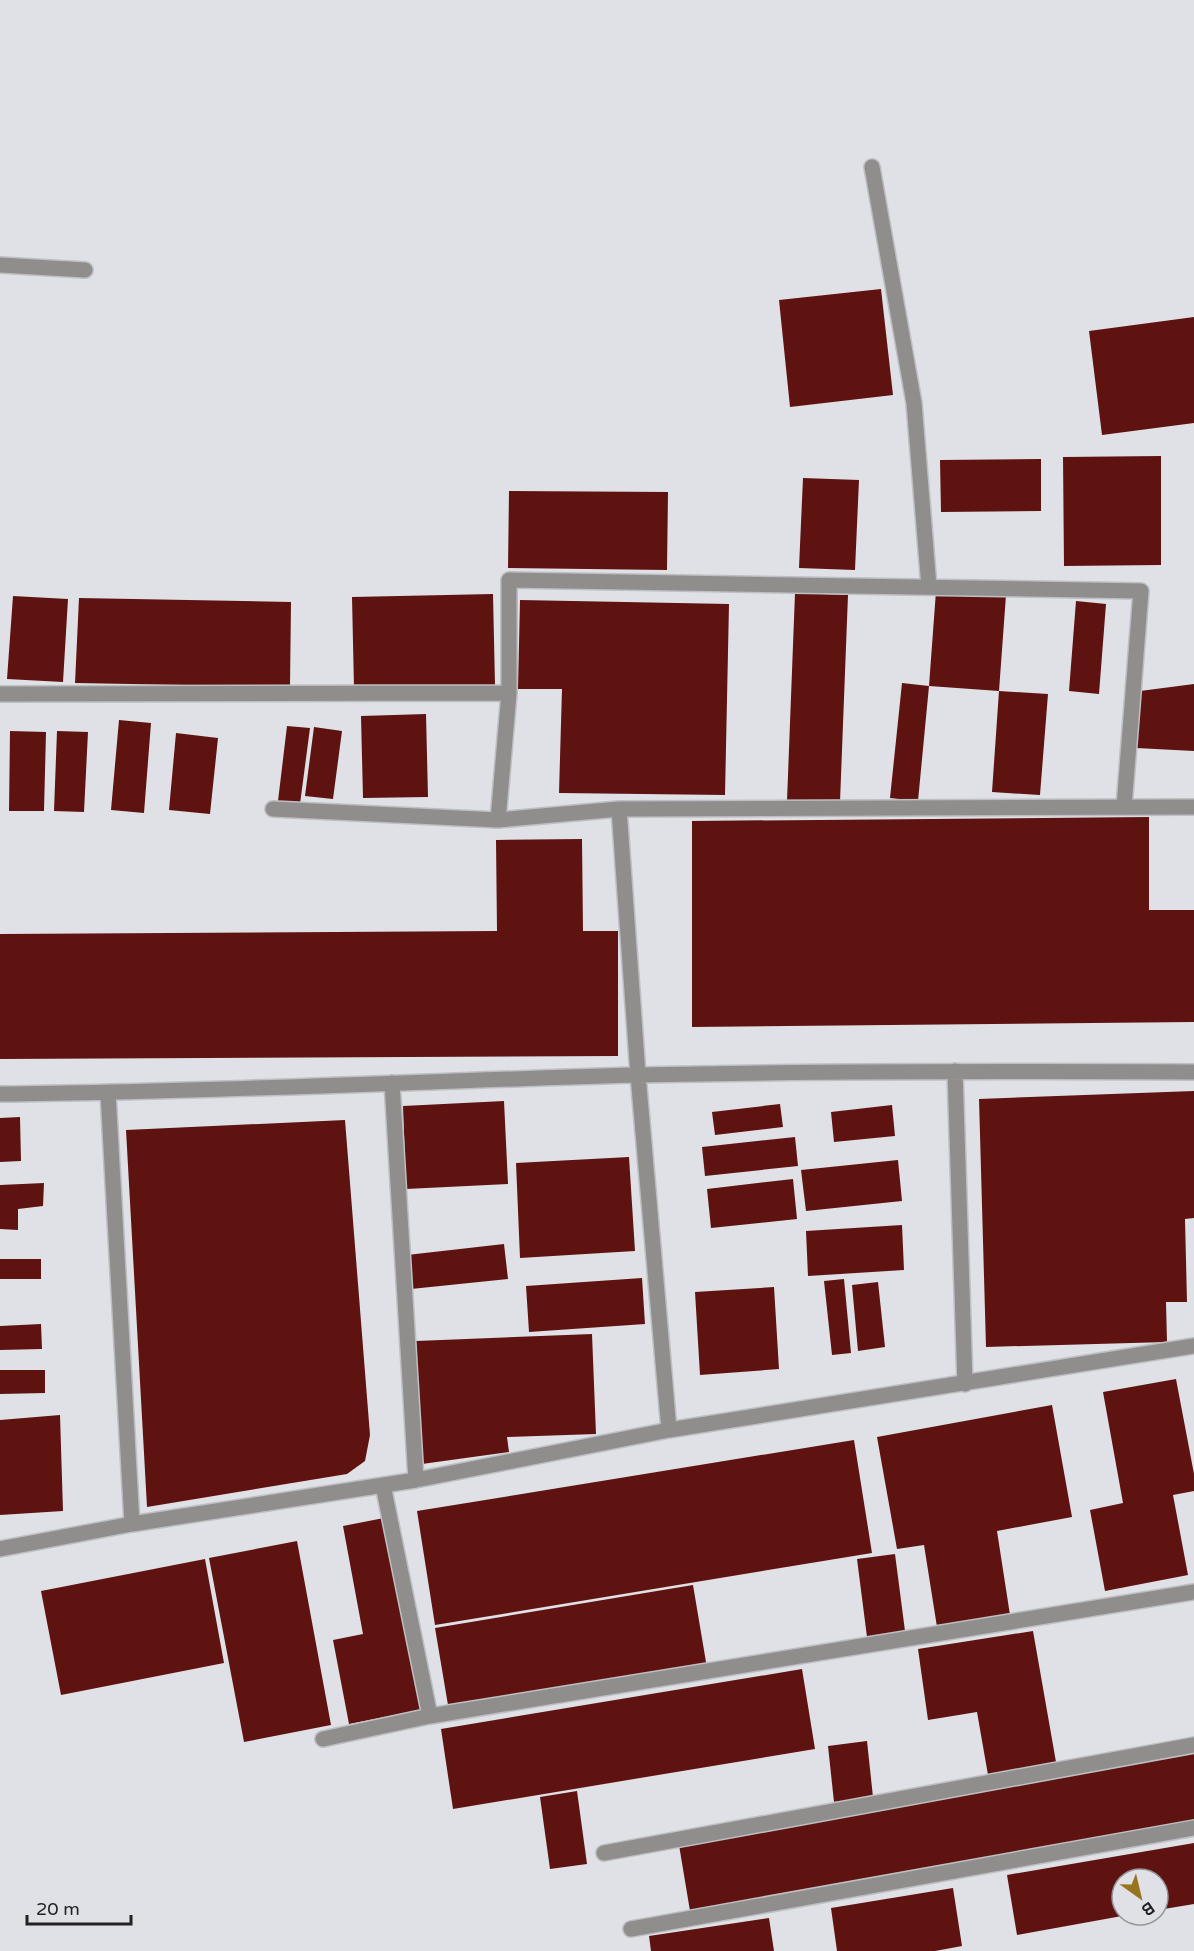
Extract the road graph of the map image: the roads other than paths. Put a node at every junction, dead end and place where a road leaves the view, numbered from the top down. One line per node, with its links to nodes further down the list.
1 (872, 167): 4 (street)
2 (0, 265): 3 (street)
3 (86, 270)
4 (929, 587): 5 (street); 7 (street)
5 (509, 693): 6 (street); 11 (street)
6 (0, 694)
7 (1124, 807): 8 (street); 10 (street)
8 (1194, 807)
9 (273, 809): 11 (street)
10 (619, 809): 11 (street); 14 (street)
11 (498, 820)
12 (955, 1071): 13 (street); 14 (street); 19 (street)
13 (1194, 1072)
14 (638, 1075): 15 (street); 20 (street)
15 (392, 1083): 16 (street); 21 (street)
16 (108, 1093): 17 (street); 23 (street)
17 (0, 1094)
18 (1194, 1346): 19 (street)
19 (965, 1384): 20 (street)
20 (669, 1430): 21 (street)
21 (416, 1480): 22 (street)
22 (383, 1485): 23 (street); 26 (street)
23 (132, 1524): 24 (street)
24 (0, 1549)
25 (1194, 1592): 26 (street)
26 (430, 1716): 27 (street)
27 (323, 1739)
28 (1194, 1745): 30 (street)
29 (1194, 1828): 31 (street)
30 (604, 1853)
31 (631, 1929)

